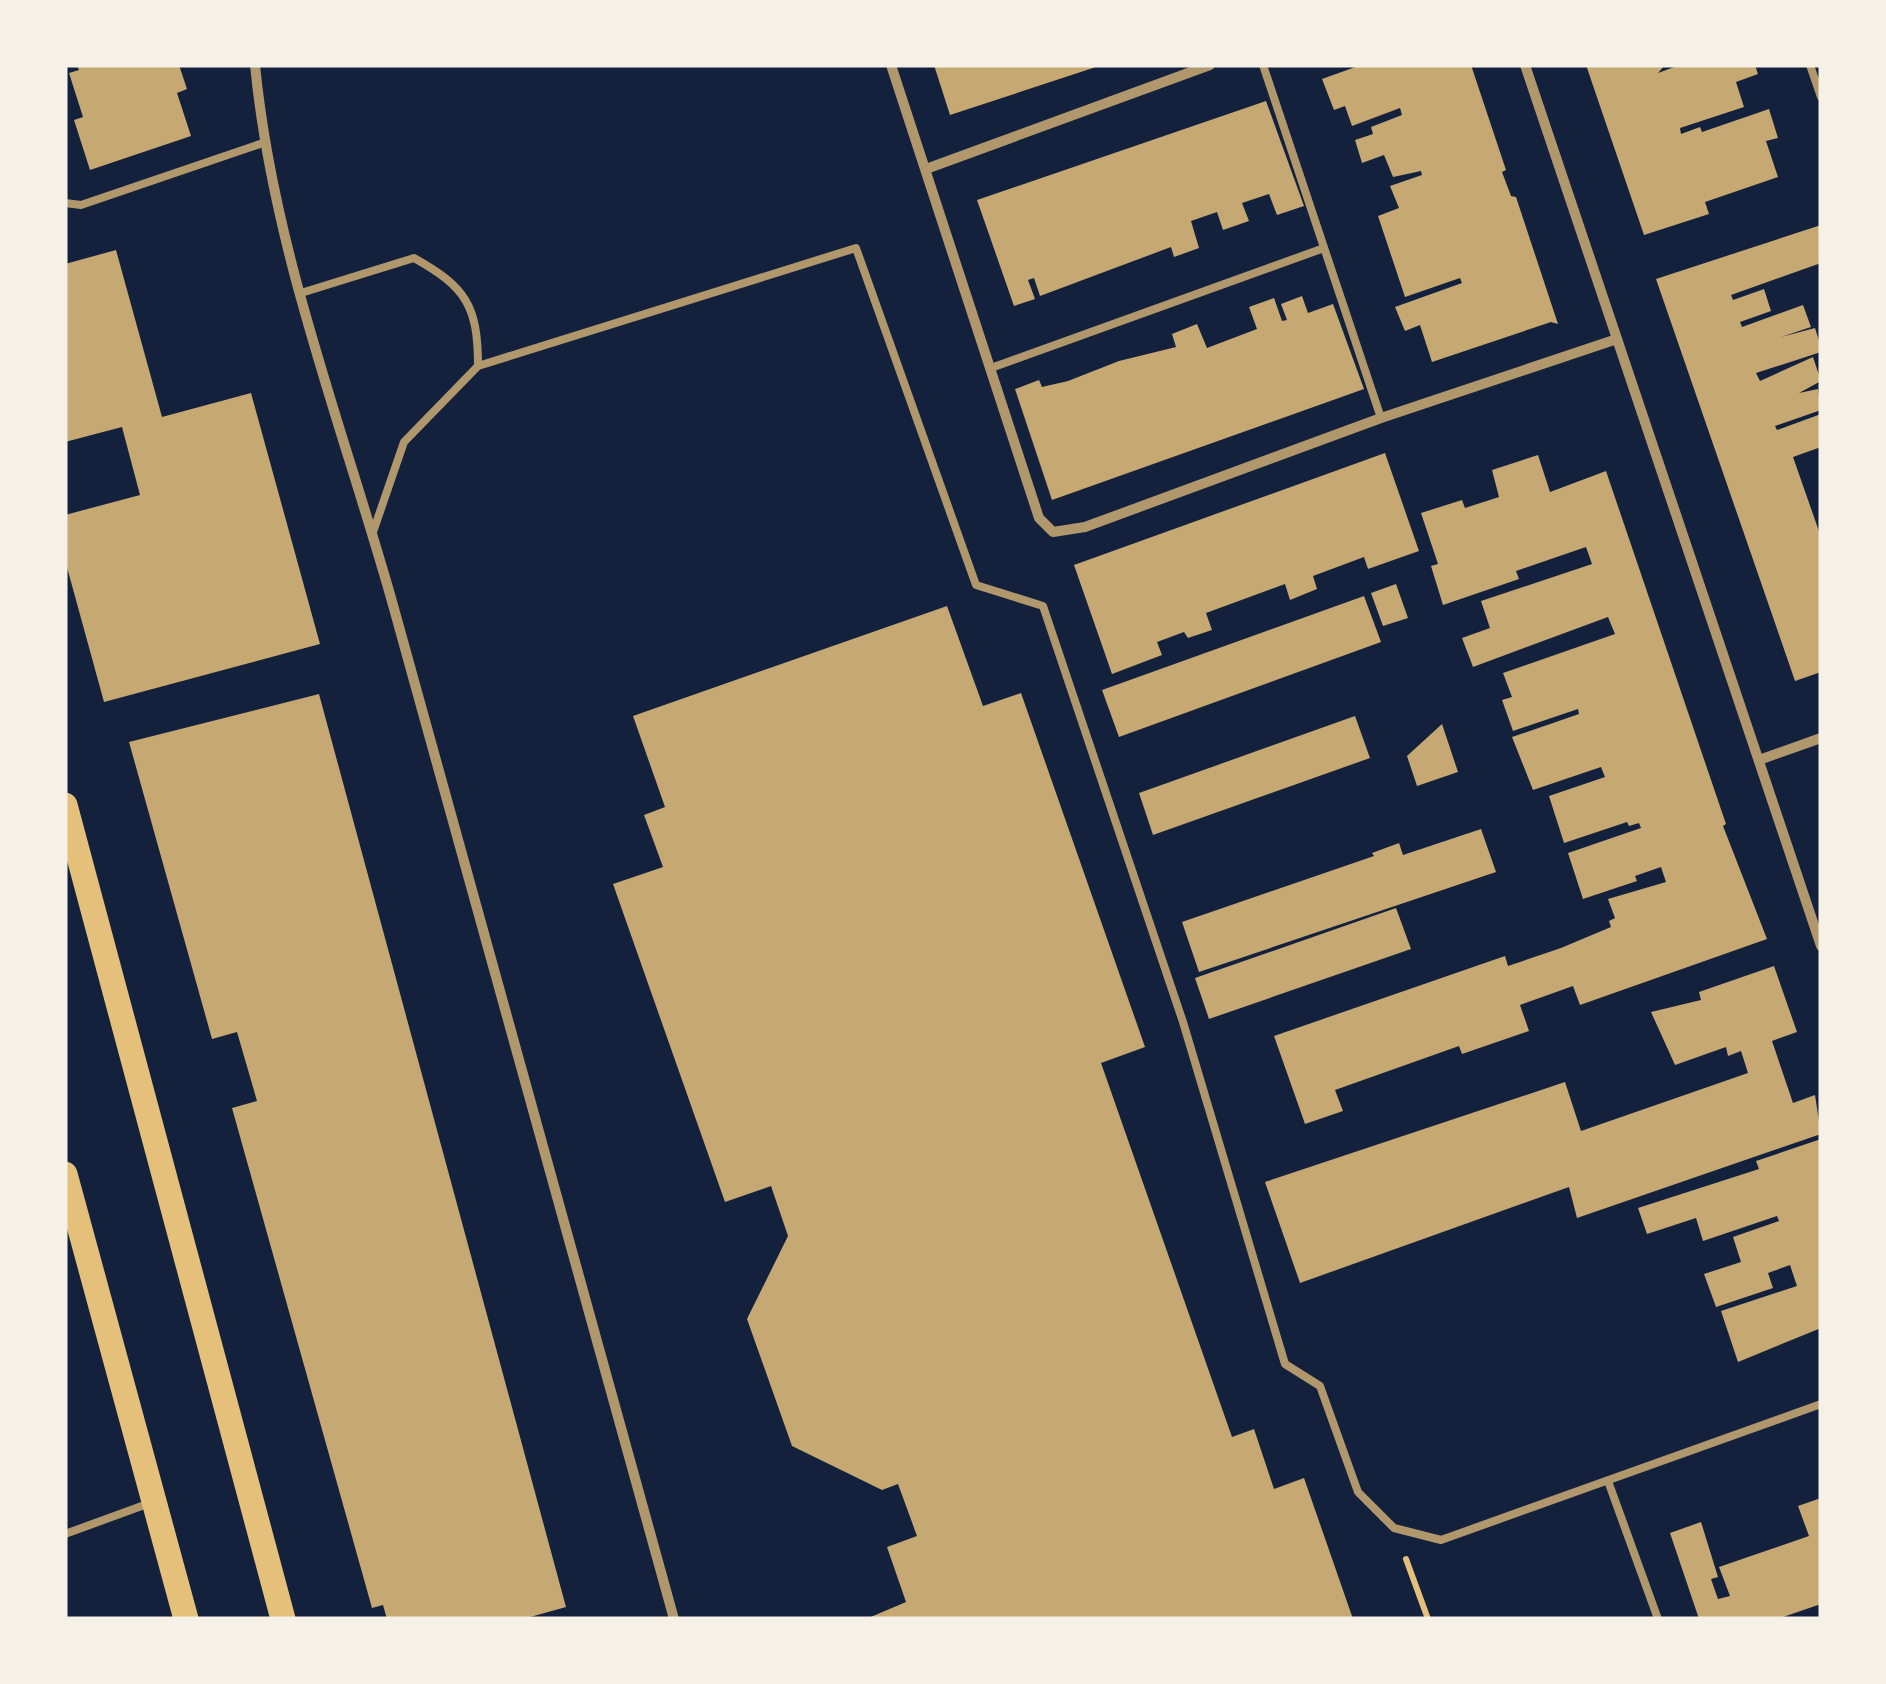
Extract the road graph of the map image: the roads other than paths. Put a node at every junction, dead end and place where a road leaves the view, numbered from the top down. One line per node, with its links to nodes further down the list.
1 (255, 65): 8 (street)
2 (892, 65): 9 (street)
3 (1210, 65): 9 (street)
4 (1264, 65): 11 (lane)
5 (1524, 65): 13 (street)
6 (1810, 65): 7 (lane)
7 (1821, 97)
8 (263, 144): 10 (lane); 12 (street)
9 (926, 169): 15 (street)
10 (65, 203)
11 (1324, 248): 15 (lane); 16 (lane)
12 (300, 293): 14 (lane); 17 (street)
13 (1617, 339): 16 (street); 19 (street)
14 (478, 366): 17 (lane); 24 (lane)
15 (991, 368): 16 (street)
16 (1381, 418)
17 (373, 532): 29 (street)
18 (1821, 738): 19 (street)
19 (1758, 760): 21 (street)
20 (65, 805): 28 (main road)
21 (1821, 946)
22 (65, 1174): 25 (main road)
23 (1821, 1404): 24 (lane)
24 (1608, 1481): 30 (lane)
25 (154, 1501): 26 (lane); 27 (main road)
26 (65, 1534)
27 (186, 1619)
28 (283, 1619)
29 (674, 1619)
30 (1658, 1619)

